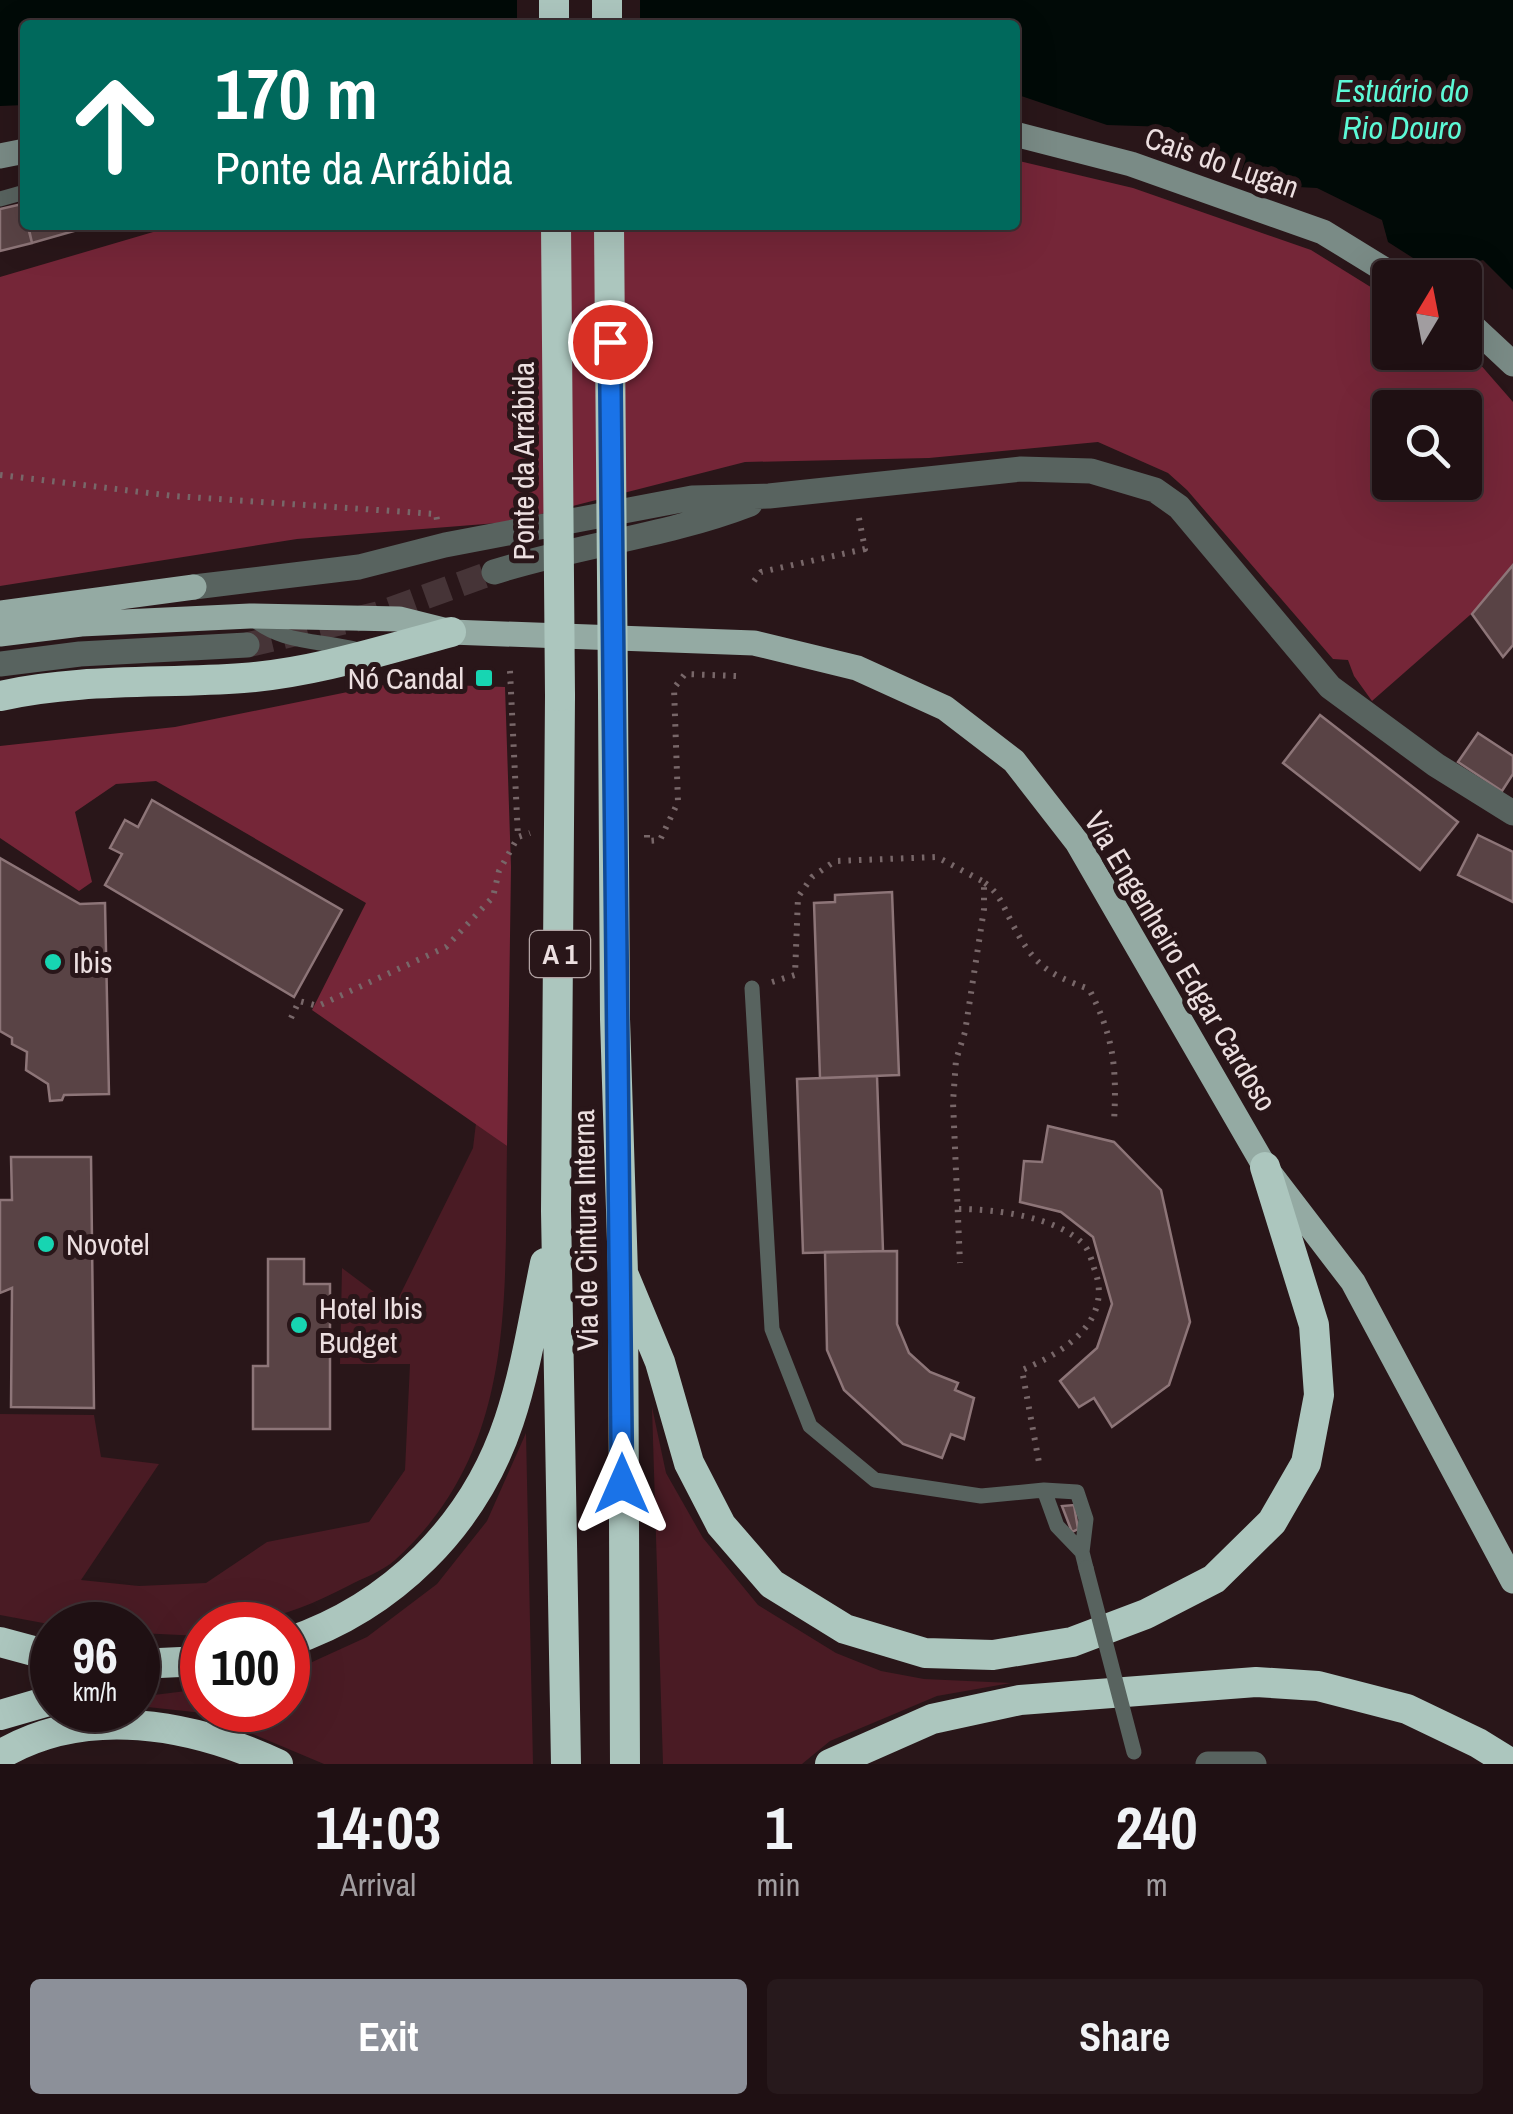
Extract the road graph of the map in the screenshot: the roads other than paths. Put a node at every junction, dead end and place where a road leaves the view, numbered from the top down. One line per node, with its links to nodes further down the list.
1 (1020, 135): 4 (main road, Cais do Lugan)
2 (556, 230): 18 (highway, Ponte da Arrábida / A 1, bridge)
3 (609, 230): 23 (highway, Via de Cintura Interna / A 1, bridge)
4 (1372, 262)
5 (1482, 335): 6 (main road)
6 (1513, 364)
7 (769, 496): 8 (street); 9 (street); 19 (street)
8 (494, 572)
9 (194, 587): 10 (main road)
10 (0, 613)
11 (250, 616): 12 (main road, Via Engenheiro Edgar Cardoso); 13 (main road, Via Engenheiro Edgar Cardoso); 15 (lane)
12 (451, 632): 15 (highway); 21 (main road, Via Engenheiro Edgar Cardoso)
13 (0, 634)
14 (247, 645): 16 (street)
15 (373, 654): 17 (highway)
16 (0, 664)
17 (0, 696)
18 (560, 696): 22 (highway, Via de Cintura Interna / A 1)
19 (1513, 813)
20 (752, 988): 24 (lane)
21 (1265, 1167): 23 (highway); 26 (main road, Via Engenheiro Edgar Cardoso)
22 (556, 1211): 27 (highway); 35 (highway, Via de Cintura Interna / A 1)
23 (622, 1273): 36 (highway, Via de Cintura Interna / A 1)
24 (1044, 1490): 25 (lane); 25 (lane)
25 (1084, 1560): 33 (lane, bridge)
26 (1513, 1581)
27 (310, 1631)
28 (0, 1642): 29 (highway)
29 (30, 1650)
30 (30, 1706): 31 (highway)
31 (0, 1715)
32 (0, 1755): 34 (highway)
33 (1136, 1758)
34 (278, 1764)
35 (566, 1764)
36 (624, 1764)
37 (830, 1764): 40 (highway)
38 (1208, 1764): 39 (street)
39 (1254, 1764)
40 (1512, 1764)

